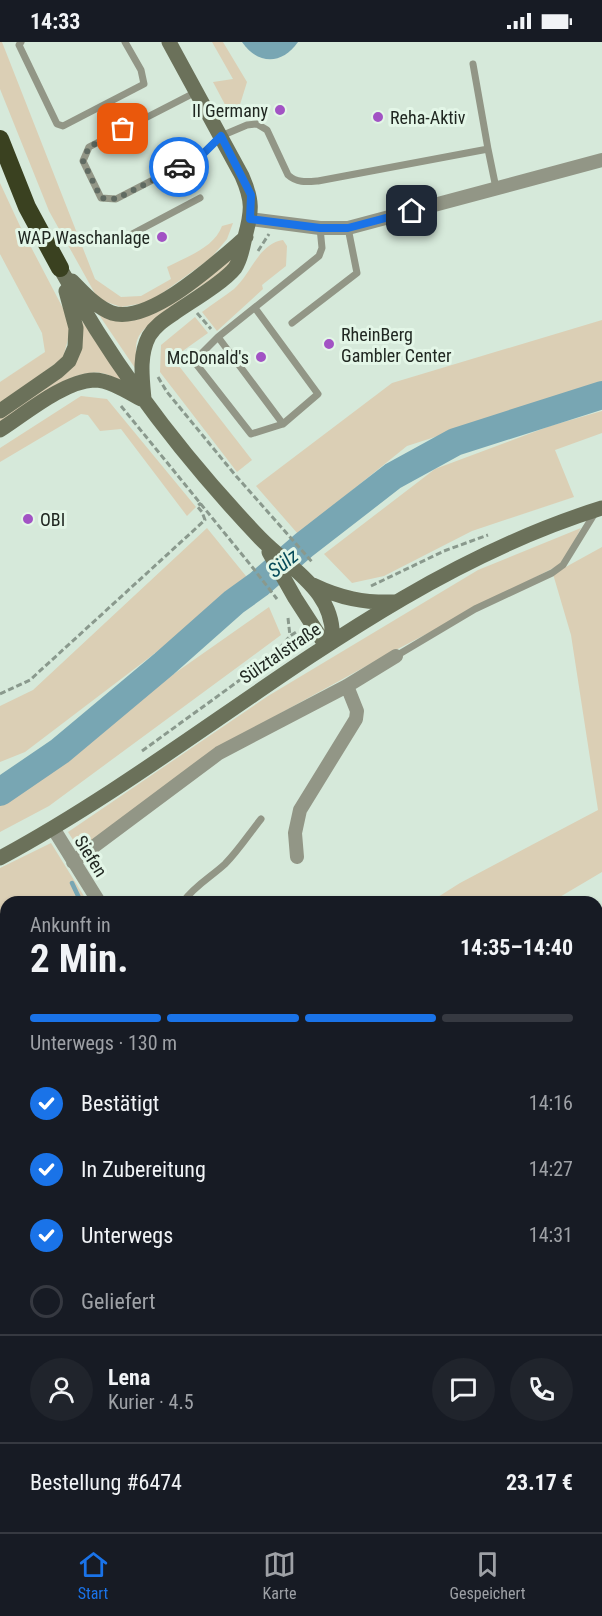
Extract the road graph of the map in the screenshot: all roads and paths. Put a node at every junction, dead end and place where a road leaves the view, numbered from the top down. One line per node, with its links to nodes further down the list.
1 (21, 42): 2 (lane)
2 (125, 42)
3 (169, 42): 5 (main road)
4 (473, 64): 8 (lane)
5 (196, 92): 6 (main road); 6 (lane)
6 (221, 136): 8 (lane); 12 (main road)
7 (0, 139): 17 (highway)
8 (488, 149): 10 (lane)
9 (602, 160): 10 (street)
10 (496, 188): 14 (street)
11 (200, 198): 16 (lane)
12 (250, 219): 13 (street); 15 (main road)
13 (320, 228): 14 (street); 18 (lane)
14 (348, 228): 20 (lane)
15 (246, 237): 17 (main road); 22 (main road)
16 (117, 242)
17 (60, 268): 22 (main road); 24 (main road)
18 (255, 308): 21 (lane); 25 (lane)
19 (195, 311): 21 (path)
20 (292, 323)
21 (218, 337): 25 (lane); 25 (lane)
22 (144, 400): 26 (main road); 30 (main road)
23 (120, 405): 28 (path)
24 (0, 411)
25 (283, 424)
26 (0, 430)
27 (236, 476): 31 (path)
28 (201, 504): 33 (path); 40 (path)
29 (600, 509): 34 (main road, Sülztalstraße); 38 (lane, Sülztalstraße)
30 (261, 539): 32 (main road); 37 (main road)
31 (315, 566)
32 (311, 585): 34 (main road); 37 (main road)
33 (278, 600)
34 (394, 602): 37 (main road, Sülztalstraße)
35 (286, 615): 36 (path)
36 (290, 636)
37 (329, 644): 42 (main road, Sülztalstraße)
38 (396, 656): 39 (street, Sülztalstraße)
39 (346, 686): 43 (street); 45 (street, Sülztalstraße)
40 (0, 694)
41 (261, 819): 47 (lane)
42 (53, 828): 44 (main road, Sülztalstraße); 45 (street, Siefen)
43 (297, 857)
44 (0, 858)
45 (73, 862): 46 (street, Siefen)
46 (95, 896)
47 (187, 896)

